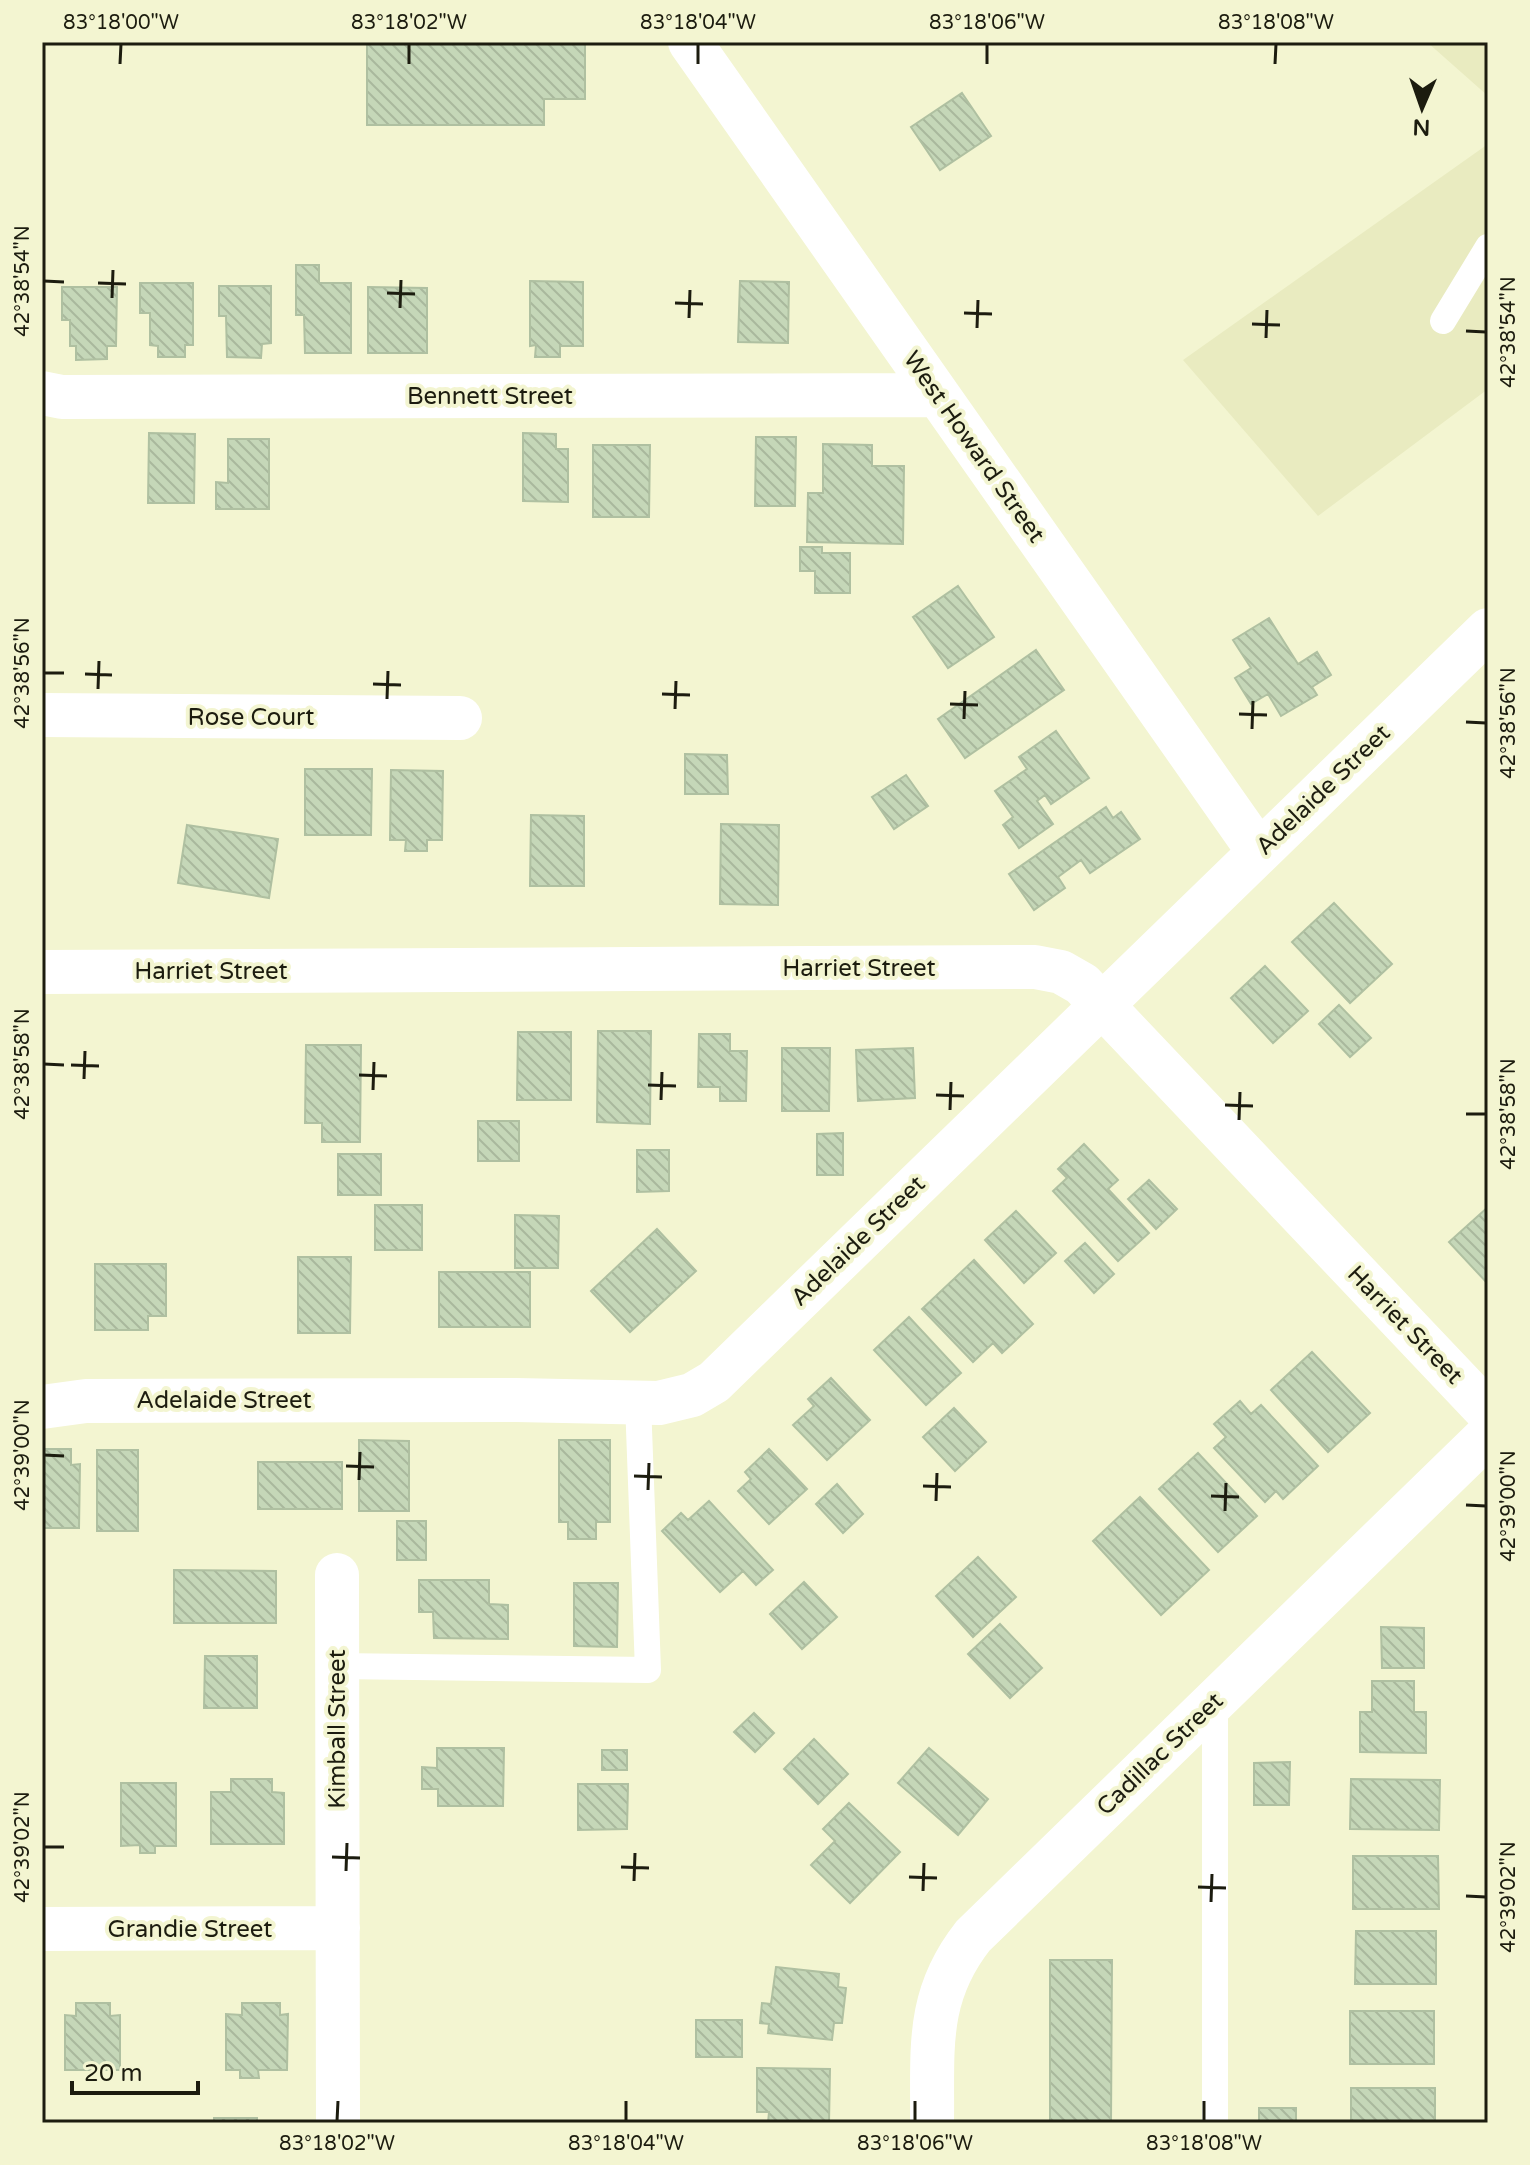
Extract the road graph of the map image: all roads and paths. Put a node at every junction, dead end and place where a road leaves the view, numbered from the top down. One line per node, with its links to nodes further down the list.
1 (690, 42): 5 (street, West Howard Street)
2 (1488, 247): 3 (lane)
3 (1443, 321)
4 (42, 393): 5 (street, Bennett Street)
5 (938, 395): 9 (street, West Howard Street)
6 (1488, 630): 9 (street, Adelaide Street)
7 (42, 715): 8 (street, Rose Court)
8 (460, 718)
9 (1259, 852): 11 (street, Adelaide Street)
10 (42, 972): 11 (street, Harriet Street)
11 (1101, 1005): 12 (street, Adelaide Street); 14 (street, Harriet Street)
12 (638, 1402): 13 (street, Adelaide Street); 17 (lane)
13 (42, 1407)
14 (1488, 1412)
15 (1488, 1435): 18 (street, Cadillac Street)
16 (337, 1575): 17 (street, Kimball Street)
17 (337, 1666): 19 (street, Kimball Street)
18 (1215, 1701): 22 (street, Cadillac Street); 23 (lane)
19 (338, 1928): 20 (street, Grandie Street); 21 (street, Kimball Street)
20 (42, 1929)
21 (338, 2123)
22 (932, 2123)
23 (1215, 2123)

